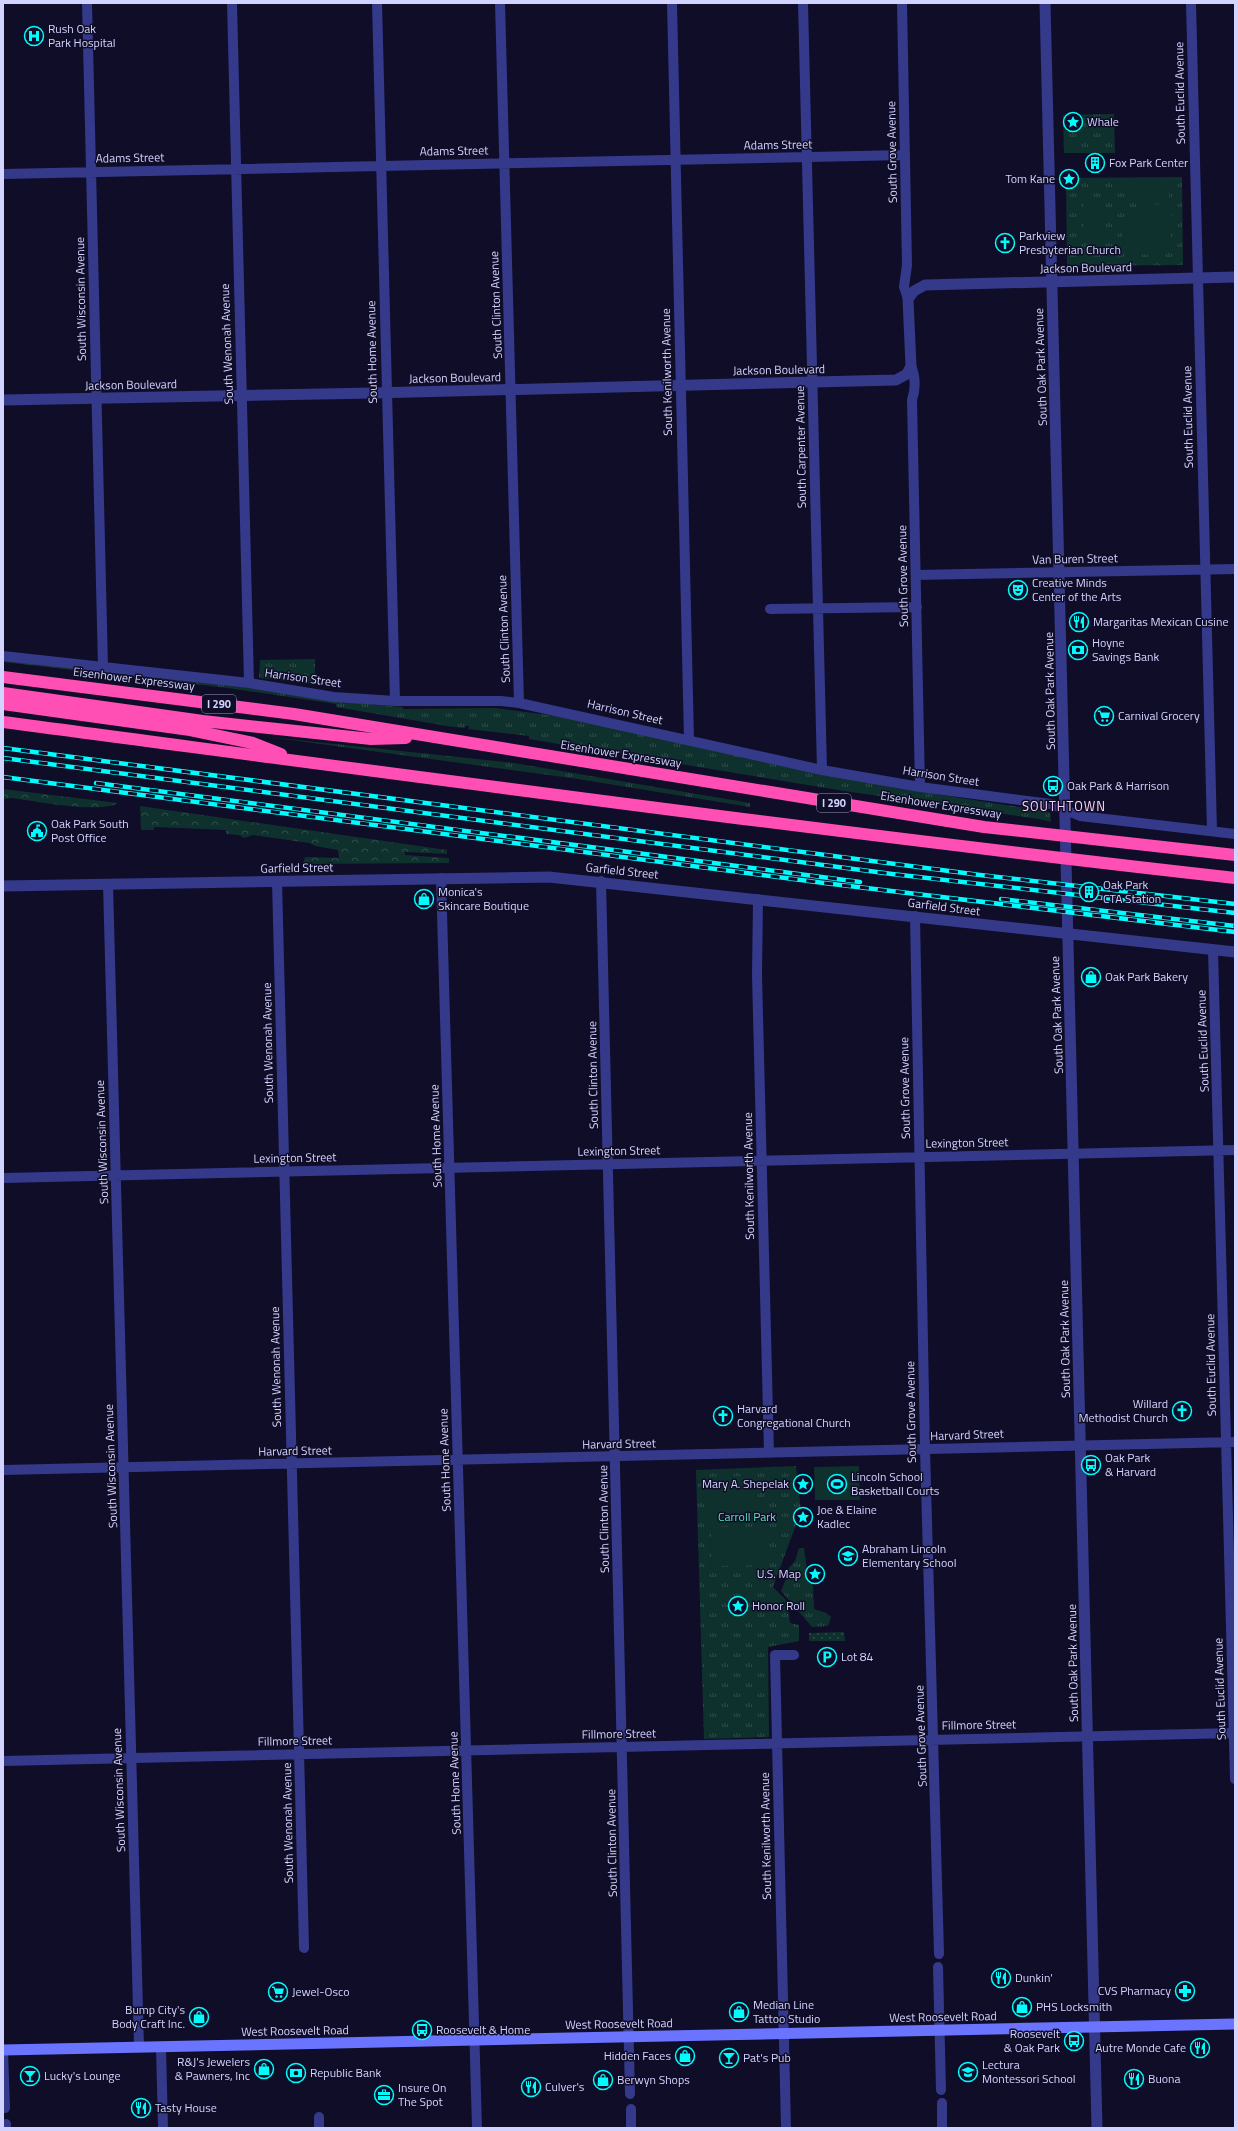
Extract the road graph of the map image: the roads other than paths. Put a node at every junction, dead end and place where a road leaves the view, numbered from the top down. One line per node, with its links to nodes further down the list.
1 (87, 3): 16 (street, South Wisconsin Avenue)
2 (232, 3): 15 (street, South Wenonah Avenue)
3 (377, 3): 14 (street, South Home Avenue)
4 (500, 3): 13 (street, South Clinton Avenue)
5 (672, 3): 12 (street, South Kenilworth Avenue)
6 (803, 3): 11 (street, South Carpenter Avenue)
7 (902, 3): 10 (street, South Grove Avenue)
8 (1045, 3): 20 (street, South Oak Park Avenue)
9 (1191, 3): 19 (street, South Euclid Avenue)
10 (905, 155): 11 (street, Adams Street); 21 (street, South Grove Avenue)
11 (807, 157): 12 (street, Adams Street); 23 (street, South Carpenter Avenue)
12 (676, 160): 13 (street, Adams Street); 24 (street, South Kenilworth Avenue)
13 (505, 163): 14 (street, Adams Street); 25 (street, South Clinton Avenue)
14 (381, 166): 15 (street, Adams Street); 26 (street, South Home Avenue)
15 (236, 169): 16 (street, Adams Street); 27 (street, South Wenonah Avenue)
16 (91, 172): 17 (street, Adams Street); 28 (street, South Wisconsin Avenue)
17 (3, 174)
18 (1235, 277): 19 (street, Jackson Boulevard)
19 (1198, 278): 20 (street, Jackson Boulevard); 30 (street, South Euclid Avenue)
20 (1052, 282): 21 (street, Jackson Boulevard); 32 (street, South Oak Park Avenue)
21 (911, 295): 22 (street, South Grove Avenue)
22 (909, 370): 23 (street, Jackson Boulevard); 33 (street, South Grove Avenue)
23 (812, 382): 24 (street, Jackson Boulevard); 35 (street, South Carpenter Avenue)
24 (681, 385): 25 (street, Jackson Boulevard); 47 (street, South Kenilworth Avenue)
25 (511, 390): 26 (street, Jackson Boulevard); 43 (street, South Clinton Avenue)
26 (386, 393): 27 (street, Jackson Boulevard); 42 (street, South Home Avenue)
27 (242, 396): 28 (street, Jackson Boulevard); 40 (street, South Wenonah Avenue)
28 (96, 399): 29 (street, Jackson Boulevard); 38 (street, South Wisconsin Avenue)
29 (3, 400)
30 (1205, 569): 31 (street, Van Buren Street); 32 (street, Van Buren Street); 52 (street, South Euclid Avenue)
31 (1235, 569)
32 (1060, 572): 33 (street, Van Buren Street); 51 (street, South Oak Park Avenue)
33 (916, 575): 34 (street, South Grove Avenue)
34 (917, 607): 35 (street); 50 (street, South Grove Avenue)
35 (818, 608): 36 (street); 49 (street, South Carpenter Avenue)
36 (770, 609)
37 (3, 656): 38 (street, Harrison Street)
38 (102, 667): 40 (street, Harrison Street)
39 (3, 676): 46 (highway, Eisenhower Expressway / I 290)
40 (249, 684): 42 (street, Harrison Street)
41 (3, 694): 46 (highway)
42 (395, 701): 43 (street, Harrison Street)
43 (519, 703): 47 (street, Harrison Street)
44 (3, 704): 48 (highway)
45 (3, 722): 48 (highway, I 290)
46 (435, 738): 54 (highway, Eisenhower Expressway / I 290)
47 (689, 740): 49 (street, Harrison Street)
48 (297, 760): 56 (highway, I 290)
49 (822, 770): 50 (street, Harrison Street)
50 (920, 787): 51 (street, Harrison Street)
51 (1066, 809): 52 (street, Harrison Street); 63 (street, South Oak Park Avenue)
52 (1212, 831): 53 (street, Harrison Street)
53 (1235, 834)
54 (1235, 855)
55 (441, 878): 57 (street, Garfield Street); 58 (street, Garfield Street); 72 (street, South Home Avenue)
56 (1235, 878)
57 (277, 881): 59 (street, Garfield Street); 73 (street, South Wenonah Avenue)
58 (601, 881): 61 (street, Garfield Street); 71 (street, South Clinton Avenue)
59 (108, 884): 60 (street, Garfield Street); 74 (street, South Wisconsin Avenue)
60 (3, 886)
61 (758, 899): 62 (street, Garfield Street); 70 (street, South Kenilworth Avenue)
62 (915, 916): 63 (street, Garfield Street); 69 (street, South Grove Avenue)
63 (1068, 931): 64 (street, Garfield Street); 68 (street, South Oak Park Avenue)
64 (1213, 950): 65 (street, Garfield Street); 66 (street, South Euclid Avenue)
65 (1235, 952)
66 (1218, 1150): 67 (street, Lexington Street); 68 (street, Lexington Street); 76 (street, South Euclid Avenue)
67 (1235, 1150)
68 (1074, 1153): 69 (street, Lexington Street); 77 (street, South Oak Park Avenue)
69 (919, 1157): 70 (street, Lexington Street); 78 (street, South Grove Avenue)
70 (761, 1160): 71 (street, Lexington Street); 79 (street, South Kenilworth Avenue)
71 (608, 1164): 72 (street, Lexington Street); 80 (street, South Clinton Avenue)
72 (450, 1167): 73 (street, Lexington Street); 81 (street, South Home Avenue)
73 (284, 1171): 74 (street, Lexington Street); 82 (street, South Wenonah Avenue)
74 (116, 1175): 75 (street, Lexington Street); 83 (street, South Wisconsin Avenue)
75 (3, 1178)
76 (1231, 1442): 77 (street, Harvard Street); 86 (street, South Euclid Avenue)
77 (1081, 1446): 78 (street, Harvard Street); 87 (street, South Oak Park Avenue)
78 (925, 1449): 79 (street, Harvard Street); 88 (street, South Grove Avenue)
79 (769, 1453): 80 (street, Harvard Street)
80 (615, 1457): 81 (street, Harvard Street); 90 (street, South Clinton Avenue)
81 (458, 1460): 82 (street, Harvard Street); 91 (street, South Home Avenue)
82 (292, 1464): 83 (street, Harvard Street); 92 (street, South Wenonah Avenue)
83 (124, 1467): 84 (street, Harvard Street); 93 (street, South Wisconsin Avenue)
84 (3, 1470)
85 (794, 1655): 89 (street, South Kenilworth Avenue)
86 (1234, 1733): 87 (street, Fillmore Street); 95 (street, South Euclid Avenue)
87 (1088, 1736): 88 (street, Fillmore Street); 100 (street, South Oak Park Avenue)
88 (934, 1739): 89 (street, Fillmore Street); 97 (street, South Grove Avenue)
89 (777, 1743): 90 (street, Fillmore Street); 102 (street, South Kenilworth Avenue)
90 (622, 1746): 91 (street, Fillmore Street); 103 (street, South Clinton Avenue)
91 (467, 1750): 92 (street, Fillmore Street); 104 (street, South Home Avenue)
92 (299, 1754): 93 (street, Fillmore Street); 96 (street, South Wenonah Avenue)
93 (132, 1758): 94 (street, Fillmore Street); 105 (street, South Wisconsin Avenue)
94 (3, 1761)
95 (1235, 1779)
96 (304, 1948)
97 (939, 1954)
98 (938, 1967): 101 (street)
99 (1235, 2024): 100 (main road, West Roosevelt Road)
100 (1094, 2027): 101 (main road, West Roosevelt Road); 120 (street, South Oak Park Avenue)
101 (939, 2030): 102 (main road, West Roosevelt Road); 108 (street)
102 (784, 2033): 103 (main road, West Roosevelt Road); 118 (street, South Kenilworth Avenue)
103 (629, 2037): 104 (main road, West Roosevelt Road); 109 (street, South Clinton Avenue)
104 (475, 2040): 106 (main road, West Roosevelt Road); 116 (street, South Home Avenue)
105 (139, 2047): 106 (main road, West Roosevelt Road); 107 (main road, West Roosevelt Road)
106 (161, 2047): 114 (street)
107 (3, 2050): 111 (street)
108 (941, 2090)
109 (630, 2094)
110 (942, 2103): 119 (street)
111 (5, 2108)
112 (631, 2109): 117 (street)
113 (319, 2117): 115 (street)
114 (163, 2128)
115 (319, 2128)
116 (477, 2128)
117 (632, 2128)
118 (786, 2128)
119 (942, 2128)
120 (1097, 2128)

